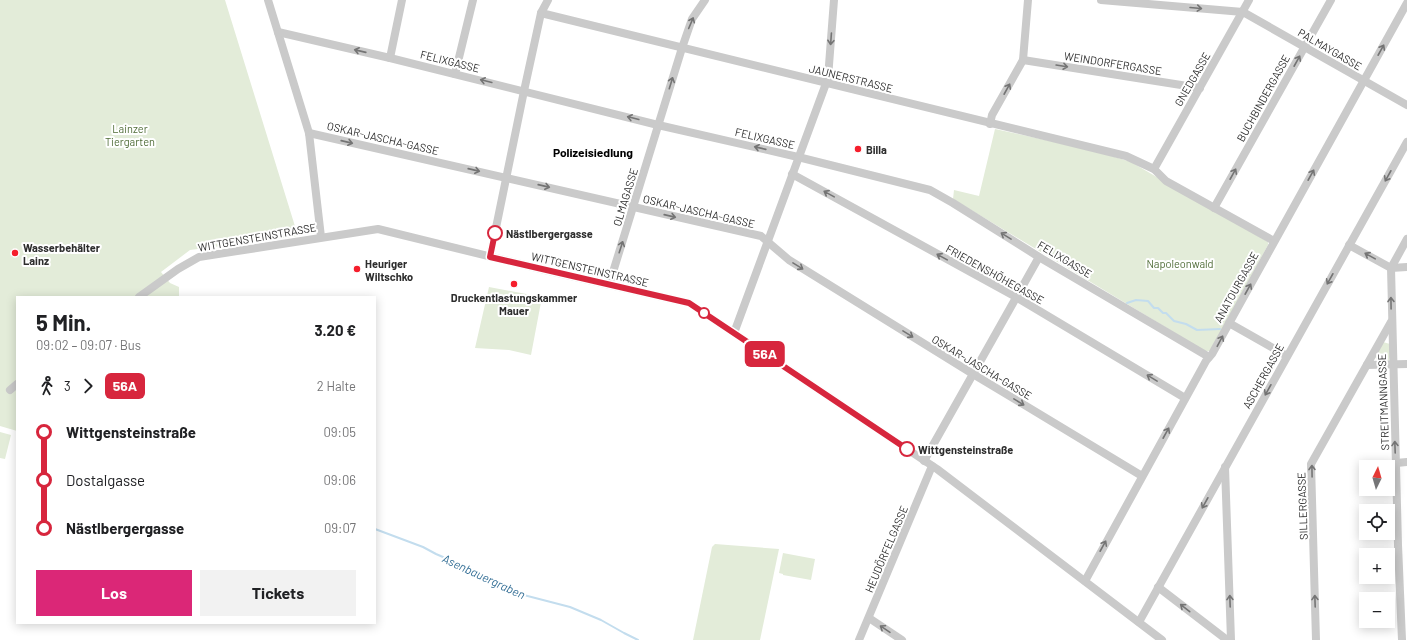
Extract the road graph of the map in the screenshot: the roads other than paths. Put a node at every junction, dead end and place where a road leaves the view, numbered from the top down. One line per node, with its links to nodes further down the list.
1 (268, 0): 14 (street)
2 (402, 0): 17 (street)
3 (473, 0): 19 (street)
4 (548, 0): 13 (street)
5 (834, 0): 21 (street, one-way to 21)
6 (1028, 0): 18 (street)
7 (1101, 0): 12 (street, one-way to 12)
8 (1250, 0): 12 (street, GNEDGASSE)
9 (1331, 0): 15 (street, BUCHBINDERGASSE)
10 (703, 1): 16 (street, OLMAGASSE, one-way to 10)
11 (1407, 3): 20 (street, ANATOURGASSE, one-way to 11)
12 (1243, 12): 15 (street, PALMAYGASSE); 22 (street, GNEDGASSE)
13 (541, 13): 16 (street, JAUNERSTRASSE); 23 (street)
14 (278, 32): 17 (street, FELIXGASSE, one-way to 14); 27 (street)
15 (1305, 47): 20 (street, PALMAYGASSE); 34 (street, BUCHBINDERGASSE, one-way to 15)
16 (682, 48): 21 (street, JAUNERSTRASSE); 25 (street, OLMAGASSE, one-way to 16)
17 (390, 58): 19 (street, FELIXGASSE)
18 (1023, 60): 22 (street, WEINDORFERGASSE, one-way to 22); 26 (street, one-way to 18)
19 (455, 74): 23 (street, FELIXGASSE, one-way to 19)
20 (1364, 81): 24 (street, PALMAYGASSE); 38 (street, ANATOURGASSE, one-way to 20)
21 (826, 82): 26 (street, JAUNERSTRASSE); 29 (street)
22 (1200, 88): 30 (street, GNEDGASSE)
23 (524, 91): 25 (street, FELIXGASSE, one-way to 23); 32 (street)
24 (1407, 105)
25 (658, 124): 29 (street, FELIXGASSE, one-way to 25); 33 (street, OLMAGASSE)
26 (990, 124): 30 (street, JAUNERSTRASSE)
27 (309, 133): 32 (street, OSKAR-JASCHA-GASSE, one-way to 32); 35 (street)
28 (1407, 142): 39 (street, ASCHERGASSE, one-way to 39)
29 (798, 157): 31 (street); 40 (street, FELIXGASSE, one-way to 29)
30 (1154, 169): 34 (street, JAUNERSTRASSE)
31 (792, 174): 37 (street); 46 (street, FRIEDENSHÖHEGASSE, one-way to 31)
32 (506, 177): 33 (street, OSKAR-JASCHA-GASSE, one-way to 33); 41 (street)
33 (634, 208): 37 (street, OSKAR-JASCHA-GASSE, one-way to 37); 44 (street, OLMAGASSE, one-way to 33)
34 (1214, 208): 38 (street, JAUNERSTRASSE)
35 (321, 237): 41 (street, WITTGENSTEINSTRASSE); 45 (street, WITTGENSTEINSTRASSE)
36 (1407, 239): 43 (street, STREITMANNGASSE)
37 (767, 241): 49 (street); 55 (street, OSKAR-JASCHA-GASSE, one-way to 55)
38 (1274, 242): 48 (street, ANATOURGASSE, one-way to 38)
39 (1349, 245): 43 (street, one-way to 39); 50 (street, ASCHERGASSE, one-way to 50)
40 (1039, 256): 46 (street); 51 (street, FELIXGASSE)
41 (490, 257): 44 (street, WITTGENSTEINSTRASSE)
42 (1407, 267): 43 (street)
43 (1391, 268): 47 (street, STREITMANNGASSE, one-way to 43)
44 (609, 284): 49 (street, WITTGENSTEINSTRASSE)
45 (140, 296)
46 (1016, 297): 55 (street); 58 (street, FRIEDENSHÖHEGASSE, one-way to 46)
47 (1391, 321): 52 (street, STREITMANNGASSE); 54 (street, SILLERGASSE)
48 (1229, 323): 50 (street); 51 (street, ANATOURGASSE, one-way to 48)
49 (734, 333): 59 (street, WITTGENSTEINSTRASSE)
50 (1287, 356): 63 (street, ASCHERGASSE, one-way to 63)
51 (1209, 357): 58 (street, ANATOURGASSE)
52 (1393, 364): 53 (street); 54 (street); 61 (street, STREITMANNGASSE, one-way to 52)
53 (1407, 364)
54 (1367, 365): 77 (street, SILLERGASSE, one-way to 54)
55 (973, 374): 59 (street); 64 (street, OSKAR-JASCHA-GASSE, one-way to 64)
56 (16, 385): 57 (street)
57 (10, 390)
58 (1185, 398): 64 (street, ANATOURGASSE, one-way to 58)
59 (924, 461): 62 (street, WITTGENSTEINSTRASSE)
60 (1407, 462): 61 (street)
61 (1396, 463): 65 (street, STREITMANNGASSE)
62 (932, 466): 67 (street, WITTGENSTEINSTRASSE); 69 (street, HEUDÖRFELGASSE)
63 (1225, 467): 68 (street, ASCHERGASSE, one-way to 68); 76 (street, one-way to 63)
64 (1142, 476): 67 (street, ANATOURGASSE, one-way to 64)
65 (1398, 545): 66 (street); 71 (street, STREITMANNGASSE)
66 (1407, 545)
67 (1085, 581): 70 (street, WITTGENSTEINSTRASSE)
68 (1158, 587): 70 (street, ASCHERGASSE); 75 (street, one-way to 68)
69 (869, 618): 72 (street, HEUDÖRFELGASSE); 73 (street, one-way to 69)
70 (1139, 622): 74 (street, WITTGENSTEINSTRASSE)
71 (1404, 627): 78 (street, STREITMANNGASSE)
72 (859, 640)
73 (902, 640)
74 (1162, 640)
75 (1227, 640)
76 (1231, 640)
77 (1316, 640)
78 (1402, 640)

